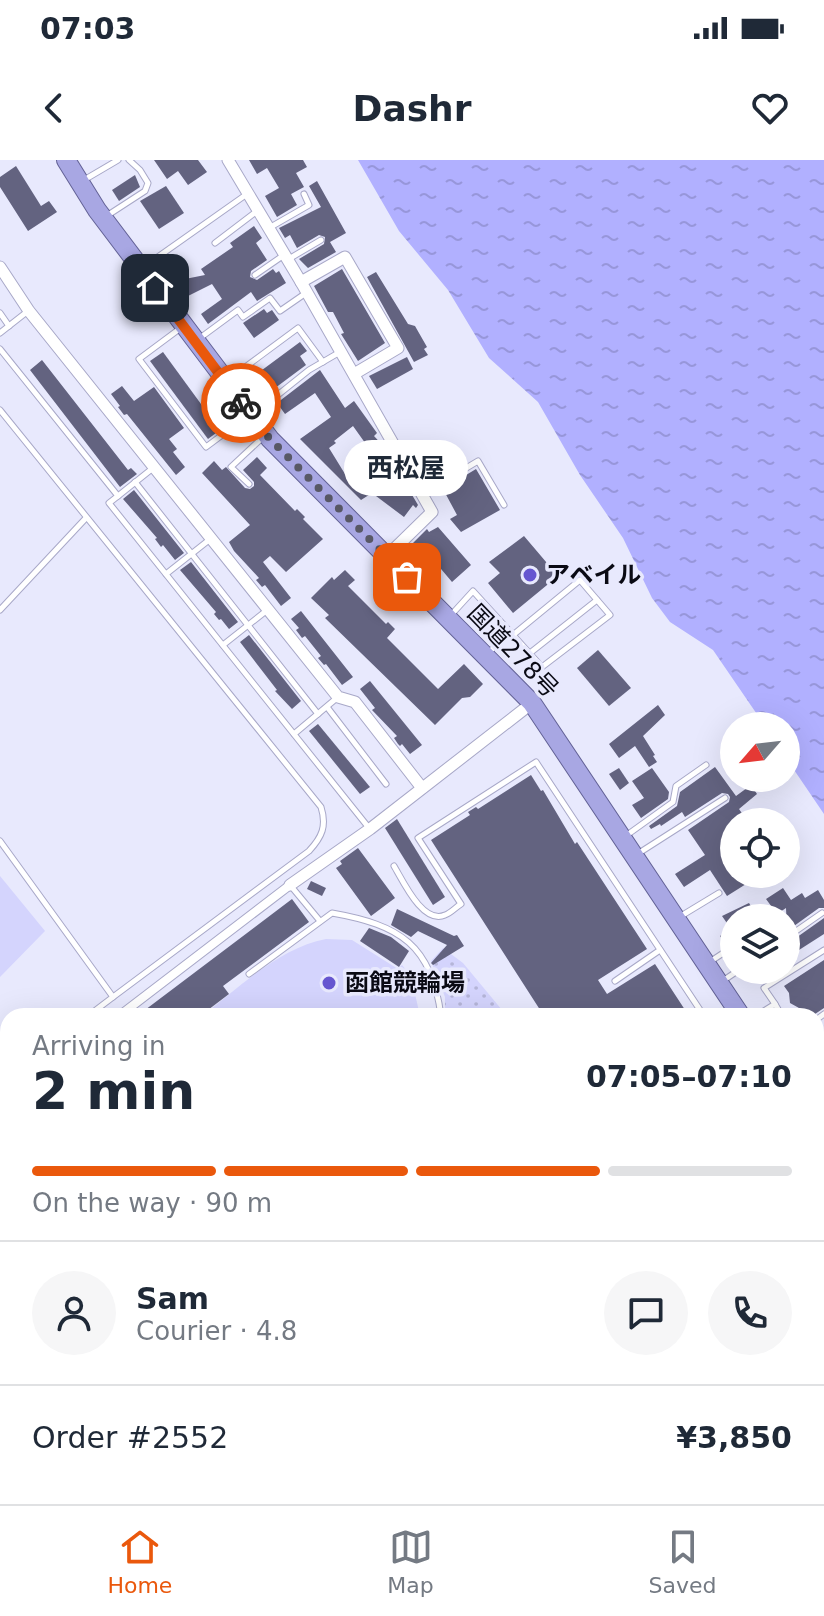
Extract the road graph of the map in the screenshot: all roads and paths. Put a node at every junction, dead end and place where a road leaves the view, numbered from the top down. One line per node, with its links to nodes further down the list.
1 (66, 160): 6 (highway, 国道278号)
2 (118, 160): 5 (lane)
3 (129, 160): 10 (lane)
4 (228, 160): 7 (street)
5 (106, 163): 6 (lane)
6 (80, 183): 10 (highway, 国道278号)
7 (247, 194): 9 (street); 16 (lane)
8 (304, 194): 11 (lane)
9 (257, 211): 11 (street); 13 (lane)
10 (103, 218): 16 (highway, 国道278号)
11 (268, 228): 14 (street)
12 (321, 240): 14 (lane)
13 (215, 243)
14 (286, 257): 17 (lane); 18 (street)
15 (0, 267): 19 (street)
16 (141, 268): 22 (highway, 国道278号)
17 (255, 275)
18 (304, 287): 24 (lane); 26 (street); 28 (street)
19 (29, 311): 21 (lane); 33 (street)
20 (0, 313): 21 (lane)
21 (9, 326): 23 (lane)
22 (183, 326): 24 (highway, 国道278号); 31 (lane)
23 (0, 333)
24 (195, 342): 29 (highway, 国道278号)
25 (0, 349): 37 (lane)
26 (341, 352): 27 (lane); 28 (street)
27 (323, 362): 29 (lane); 31 (lane)
28 (354, 374): 36 (street)
29 (225, 382): 31 (highway, 国道278号)
30 (0, 410): 39 (lane)
31 (250, 415): 32 (highway, 国道278号)
32 (266, 435): 35 (lane); 42 (highway, 国道278号)
33 (153, 468): 34 (lane); 40 (street)
34 (135, 482): 37 (lane); 41 (lane)
35 (249, 484)
36 (422, 495): 38 (lane); 42 (street)
37 (118, 496): 43 (lane)
38 (504, 505)
39 (86, 518): 46 (lane); 81 (lane)
40 (210, 539): 41 (lane); 45 (street)
41 (193, 552): 43 (lane); 48 (lane)
42 (387, 556): 47 (highway, 国道278号)
43 (166, 574): 50 (lane)
44 (597, 600): 49 (lane); 51 (lane); 51 (lane)
45 (267, 609): 48 (lane); 53 (street)
46 (0, 610)
47 (448, 619): 49 (lane); 52 (highway, 国道278号)
48 (249, 624): 50 (lane); 56 (lane)
49 (512, 634): 51 (lane); 52 (lane)
50 (223, 645): 57 (lane)
51 (530, 653)
52 (486, 656): 54 (highway, 国道278号)
53 (338, 697): 55 (lane); 60 (street)
54 (532, 703): 60 (street); 63 (highway, 国道278号)
55 (327, 707): 56 (lane); 59 (lane)
56 (318, 714): 57 (lane)
57 (294, 734): 62 (lane)
58 (706, 765): 63 (lane)
59 (386, 784)
60 (422, 788): 62 (street)
61 (725, 798): 65 (lane)
62 (370, 829): 67 (street)
63 (624, 838): 65 (highway, 国道278号)
64 (0, 841): 81 (lane)
65 (635, 856): 70 (highway, 国道278号)
66 (394, 866): 73 (lane)
67 (290, 885): 71 (lane); 84 (street)
68 (719, 893): 70 (lane)
69 (822, 913): 72 (lane)
70 (677, 919): 76 (highway, 国道278号)
71 (320, 921): 77 (lane); 85 (lane)
72 (800, 928)
73 (660, 950): 78 (lane); 86 (lane)
74 (824, 950): 82 (lane)
75 (720, 955): 76 (lane)
76 (707, 964): 79 (highway, 国道278号)
77 (249, 974)
78 (615, 981)
79 (720, 983)
80 (721, 984): 87 (highway, 国道278号)
81 (113, 997): 83 (lane)
82 (775, 1004): 88 (lane); 89 (lane)
83 (99, 1008)
84 (129, 1008)
85 (439, 1008)
86 (699, 1008)
87 (736, 1008)
88 (769, 1008)
89 (777, 1008)
90 (346, 1504): 91 (lane)
91 (359, 1504)

